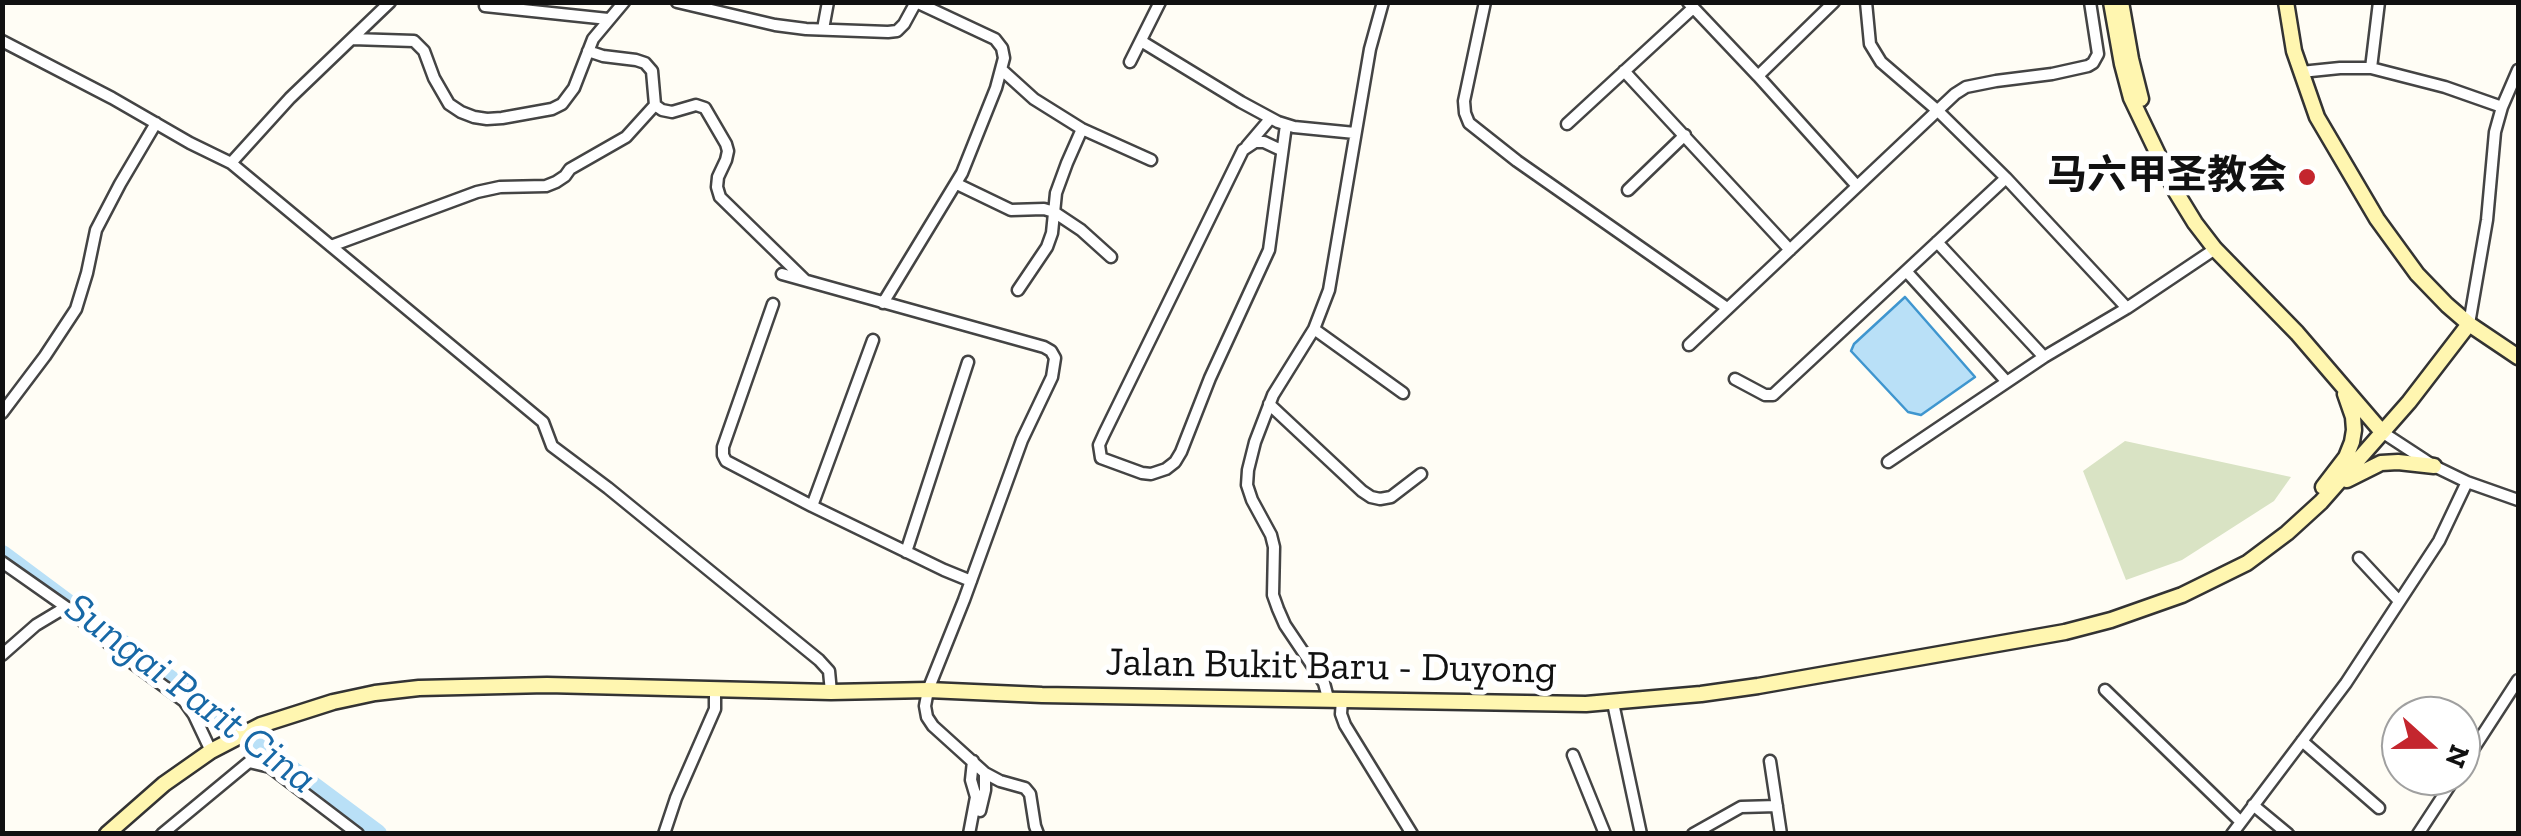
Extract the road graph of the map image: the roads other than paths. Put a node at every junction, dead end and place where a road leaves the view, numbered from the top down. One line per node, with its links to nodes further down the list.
1 (390, 2): 20 (street)
2 (624, 2): 18 (street)
3 (677, 2): 19 (street)
4 (828, 2): 19 (street)
5 (916, 2): 19 (street); 26 (street)
6 (1160, 2): 22 (street)
7 (1383, 2): 39 (street)
8 (1485, 2): 62 (street)
9 (1834, 2): 30 (street)
10 (1866, 2): 33 (street)
11 (2090, 2): 33 (street)
12 (2110, 2): 43 (main road)
13 (2121, 2): 43 (main road)
14 (2286, 2): 29 (main road)
15 (2379, 2): 25 (street)
16 (485, 6): 18 (street)
17 (1690, 6): 28 (street); 30 (street)
18 (608, 19): 23 (street)
19 (824, 30)
20 (352, 39): 23 (street); 45 (street)
21 (2, 41): 35 (street)
22 (1141, 42): 24 (street); 34 (street)
23 (588, 50): 31 (street)
24 (1130, 62)
25 (2371, 68): 29 (street); 32 (street)
26 (1002, 70): 38 (street); 47 (street)
27 (2518, 70): 32 (street)
28 (1624, 71): 36 (street); 40 (street)
29 (2301, 72): 64 (main road)
30 (1758, 76): 48 (street)
31 (655, 105): 52 (street); 58 (street)
32 (2502, 107): 64 (street)
33 (1938, 111): 46 (street); 48 (street)
34 (1270, 118): 37 (street); 41 (street)
35 (156, 123): 45 (street); 76 (street)
36 (1566, 124)
37 (1286, 125): 39 (street); 42 (street)
38 (1082, 128): 44 (street); 50 (street)
39 (1355, 133): 65 (street)
40 (1685, 135): 49 (street); 54 (street)
41 (1244, 150): 42 (street); 42 (street)
42 (1280, 150)
43 (2157, 153): 53 (main road)
44 (1152, 160)
45 (231, 163): 52 (street)
46 (2006, 178): 51 (street); 63 (street)
47 (956, 184): 50 (street); 61 (street)
48 (1857, 186): 54 (street)
49 (1628, 190)
50 (1054, 212): 55 (street); 59 (street)
51 (1937, 242): 56 (street); 69 (street)
52 (331, 246): 97 (street)
53 (2215, 248): 63 (street); 72 (main road)
54 (1790, 250): 62 (street)
55 (1110, 257)
56 (1906, 271): 71 (street); 73 (street)
57 (782, 274): 58 (street)
58 (808, 283): 61 (street)
59 (1018, 290)
60 (773, 304): 84 (street)
61 (883, 304): 89 (street)
62 (1728, 308): 67 (street)
63 (2127, 308): 69 (street)
64 (2469, 324): 68 (main road); 77 (main road, Jalan Bukit Baru - Duyong)
65 (1314, 330): 74 (street); 75 (street)
66 (872, 340): 84 (street)
67 (1689, 344)
68 (2518, 357)
69 (2044, 358): 73 (street)
70 (968, 362): 86 (street)
71 (1735, 378)
72 (2339, 380): 77 (main road); 85 (main road)
73 (2007, 382): 78 (street)
74 (1403, 393)
75 (1270, 404): 80 (street); 98 (street)
76 (2, 413)
77 (2382, 432): 79 (street); 82 (main road, Jalan Bukit Baru - Duyong)
78 (1888, 462)
79 (2434, 466): 81 (street); 82 (main road)
80 (1421, 474)
81 (2467, 482): 83 (street); 90 (street)
82 (2333, 488): 85 (main road, Jalan Bukit Baru - Duyong)
83 (2518, 500)
84 (812, 506): 86 (street)
85 (2287, 534): 99 (main road, Jalan Bukit Baru - Duyong)
86 (906, 552): 89 (street)
87 (2359, 558): 90 (street)
88 (2, 562): 91 (street)
89 (971, 580): 95 (street)
90 (2400, 601): 101 (street)
91 (66, 608): 92 (street); 102 (street)
92 (2, 655)
93 (2518, 680): 100 (street)
94 (716, 690): 97 (main road, Jalan Bukit Baru - Duyong); 102 (main road, Jalan Bukit Baru - Duyong); 115 (street)
95 (928, 690): 97 (main road, Jalan Bukit Baru - Duyong); 98 (main road, Jalan Bukit Baru - Duyong); 104 (street)
96 (2105, 690): 111 (street)
97 (831, 692)
98 (1335, 699): 99 (main road, Jalan Bukit Baru - Duyong); 118 (street)
99 (1613, 703): 120 (street)
100 (2481, 737)
101 (2302, 741): 109 (street); 110 (street)
102 (216, 748): 112 (main road, Jalan Bukit Baru - Duyong)
103 (1574, 755): 119 (street)
104 (974, 761): 106 (street); 116 (street)
105 (1770, 762): 108 (street)
106 (985, 773): 116 (street); 117 (street)
107 (2443, 796): 125 (street)
108 (1777, 806): 121 (street); 122 (street)
109 (2253, 806): 111 (street); 124 (street)
110 (2379, 808)
111 (2241, 822): 123 (street)
112 (107, 834)
113 (162, 834): 114 (street)
114 (358, 834)
115 (664, 834)
116 (972, 834)
117 (1038, 834)
118 (1412, 834)
119 (1605, 834)
120 (1641, 834)
121 (1693, 834)
122 (1782, 834)
123 (2232, 834)
124 (2288, 834)
125 (2418, 834)

